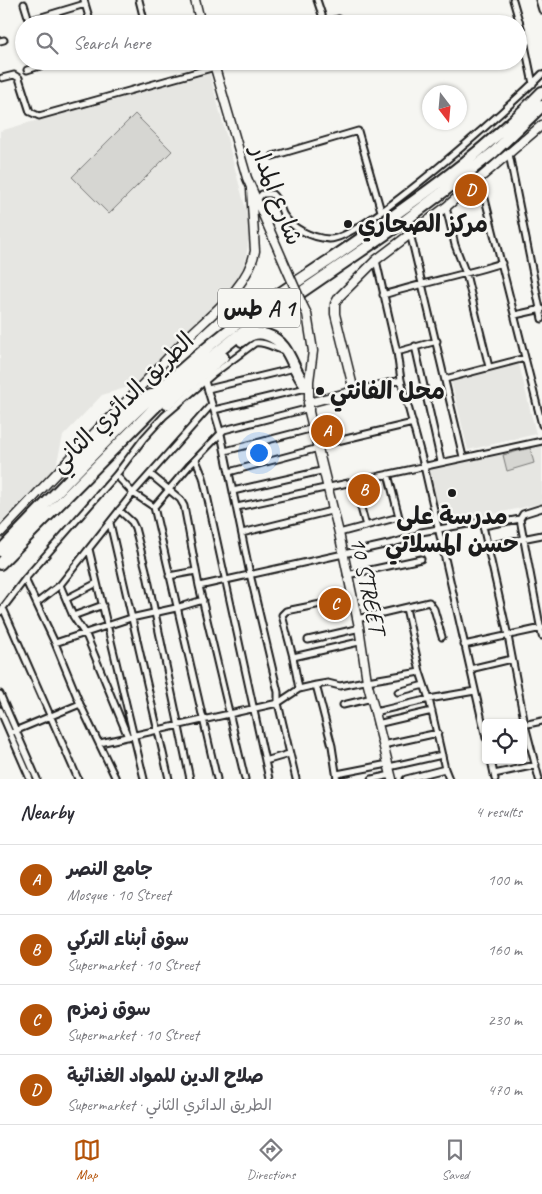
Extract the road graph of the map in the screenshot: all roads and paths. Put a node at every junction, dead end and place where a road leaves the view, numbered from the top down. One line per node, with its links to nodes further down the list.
1 (139, 0): 12 (street)
2 (195, 0): 13 (main road)
3 (317, 0): 14 (street)
4 (513, 0): 15 (street)
5 (539, 0): 8 (street)
6 (84, 2): 10 (street); 11 (street)
7 (24, 4): 9 (street)
8 (542, 10)
9 (27, 15)
10 (47, 15)
11 (88, 15)
12 (143, 15)
13 (199, 15)
14 (322, 15)
15 (517, 15)
16 (527, 53): 21 (street)
17 (194, 70): 20 (street)
18 (216, 70): 28 (main road, شارع المدار)
19 (542, 74): 21 (street)
20 (2, 78)
21 (533, 84): 31 (street)
22 (542, 92): 55 (highway, الطريق الدائري الثاني / طس A 1)
23 (542, 106): 58 (highway, الطريق الدائري الثاني / طس A 1)
24 (542, 125): 25 (main road)
25 (509, 154): 27 (main road); 38 (street)
26 (273, 156): 31 (street)
27 (480, 179): 30 (main road); 34 (street)
28 (251, 189): 29 (main road, شارع المدار); 60 (main road)
29 (256, 201): 31 (street); 41 (main road, شارع المدار, bridge)
30 (446, 207): 32 (main road); 35 (street)
31 (381, 211)
32 (410, 233): 33 (main road); 36 (street)
33 (376, 260): 37 (street); 54 (main road)
34 (502, 264): 35 (street); 39 (street)
35 (466, 274): 36 (street); 47 (street)
36 (423, 283): 37 (street); 42 (street)
37 (383, 295): 45 (street)
38 (541, 309): 39 (street); 40 (street)
39 (515, 315): 46 (street)
40 (542, 319)
41 (312, 339): 52 (main road, 10 STREET); 56 (main road, 10 STREET)
42 (437, 341): 43 (street); 49 (street)
43 (414, 346): 45 (street); 69 (street)
44 (288, 351): 48 (highway); 51 (street); 58 (highway)
45 (397, 352): 50 (street)
46 (525, 358): 47 (street); 61 (street)
47 (489, 367): 49 (street)
48 (295, 368): 52 (highway); 53 (street)
49 (445, 378): 67 (street)
50 (401, 380): 54 (street); 59 (street)
51 (206, 381): 53 (street); 75 (street)
52 (306, 387): 56 (main road, 10 STREET); 57 (street)
53 (208, 390): 57 (street)
54 (354, 391): 56 (main road)
55 (157, 393): 60 (highway); 76 (highway, الطريق الدائري الثاني / طس A 1)
56 (307, 406): 62 (main road, 10 STREET); 63 (street); 65 (main road, 10 STREET)
57 (213, 407): 63 (street); 73 (street)
58 (147, 416): 102 (highway, الطريق الدائري الثاني / طس A 1)
59 (413, 423): 65 (street); 70 (street)
60 (103, 424): 76 (highway); 92 (main road)
61 (542, 425)
62 (310, 429): 65 (main road, 10 STREET); 66 (street)
63 (221, 434): 66 (street); 68 (street)
64 (542, 441): 67 (street)
65 (316, 448): 71 (main road, 10 STREET); 72 (street); 78 (main road, 10 STREET)
66 (224, 451): 72 (street)
67 (464, 457): 69 (street)
68 (196, 460): 79 (street); 108 (street)
69 (441, 462): 70 (street)
70 (424, 466): 74 (street); 91 (street)
71 (322, 471): 78 (main road, 10 STREET); 80 (street)
72 (229, 472): 80 (street)
73 (150, 474): 79 (street); 81 (street)
74 (388, 474): 77 (street); 89 (street)
75 (116, 475): 81 (street); 107 (street)
76 (70, 479): 99 (highway, الطريق الدائري الثاني / طس A 1)
77 (354, 482): 78 (street); 89 (street)
78 (326, 488): 83 (street); 86 (main road, 10 STREET); 94 (main road, 10 STREET)
79 (168, 490): 82 (street); 103 (street)
80 (233, 491): 83 (street)
81 (133, 493): 82 (street); 85 (street)
82 (154, 507): 106 (street)
83 (236, 507): 93 (street)
84 (542, 508): 87 (street)
85 (119, 510): 88 (street); 120 (street)
86 (331, 511): 93 (street); 100 (main road, 10 STREET)
87 (520, 519): 90 (street); 96 (street)
88 (110, 523): 98 (street); 122 (street)
89 (366, 526): 94 (street)
90 (483, 526): 91 (street); 97 (street)
91 (438, 528): 100 (street); 134 (street)
92 (0, 532)
93 (242, 533): 104 (street)
94 (338, 533): 100 (main road, 10 STREET)
95 (542, 535): 96 (street)
96 (523, 539): 97 (street); 125 (street)
97 (487, 546): 129 (street)
98 (89, 549): 109 (street); 110 (street)
99 (0, 551)
100 (342, 554): 104 (street); 105 (main road, 10 STREET); 112 (main road, 10 STREET)
101 (421, 559): 105 (street)
102 (0, 564)
103 (196, 571): 106 (street); 111 (street)
104 (250, 574): 108 (street); 148 (street)
105 (347, 575): 112 (main road, 10 STREET)
106 (169, 576): 117 (street)
107 (26, 579): 115 (street); 119 (street)
108 (225, 580): 111 (street); 151 (street)
109 (97, 583): 113 (street); 116 (street)
110 (60, 584): 113 (street); 115 (street)
111 (199, 586): 114 (street)
112 (351, 595): 123 (main road, 10 STREET); 126 (main road, 10 STREET); 135 (street)
113 (66, 599): 121 (street)
114 (203, 600): 117 (street); 155 (street)
115 (38, 602): 133 (street)
116 (103, 605): 121 (street); 124 (street)
117 (176, 608): 120 (street); 157 (street)
118 (406, 608): 123 (street); 128 (street); 138 (street)
119 (2, 610): 156 (street)
120 (154, 612): 122 (street); 163 (street)
121 (73, 616): 127 (street)
122 (131, 618): 124 (street); 164 (street)
123 (357, 619): 139 (main road, 10 STREET)
124 (109, 626): 127 (street); 167 (street)
125 (541, 628): 129 (street); 130 (street)
126 (356, 629): 131 (street); 132 (main road, 10 STREET)
127 (84, 634): 133 (street); 169 (street)
128 (442, 636)
129 (508, 636): 134 (street); 136 (street)
130 (542, 636)
131 (308, 640)
132 (359, 642): 135 (street); 139 (main road, 10 STREET)
133 (55, 643): 149 (street)
134 (464, 645): 137 (street)
135 (293, 657): 142 (street)
136 (512, 659): 137 (street); 158 (street)
137 (470, 669): 143 (street)
138 (420, 672): 139 (street); 140 (street)
139 (366, 681): 141 (street); 146 (main road, 10 STREET); 154 (main road, 10 STREET)
140 (424, 684): 144 (street); 147 (street)
141 (316, 685): 142 (street); 181 (street)
142 (300, 689): 148 (street)
143 (475, 691): 147 (street); 160 (street)
144 (398, 692)
145 (0, 694): 165 (street)
146 (368, 699): 150 (street); 180 (main road, 10 STREET)
147 (429, 699): 153 (street); 154 (street)
148 (278, 703): 151 (street); 173 (street)
149 (80, 704): 156 (street); 170 (street)
150 (343, 705)
151 (254, 707): 155 (street); 176 (street)
152 (0, 710): 165 (street)
153 (432, 711): 161 (street); 166 (street)
154 (375, 712): 161 (main road, 10 STREET)
155 (230, 713): 157 (street); 191 (street)
156 (51, 716): 165 (street); 185 (street)
157 (203, 719): 163 (street); 190 (street)
158 (523, 719)
159 (542, 721): 162 (street)
160 (482, 722)
161 (378, 724): 172 (main road, 10 STREET)
162 (527, 724)
163 (178, 725): 164 (street); 189 (street)
164 (157, 730): 167 (street); 188 (street)
165 (12, 732): 183 (street); 184 (street)
166 (438, 733): 172 (street); 174 (street)
167 (134, 735): 169 (street); 187 (street)
168 (527, 736): 171 (street)
169 (128, 737): 170 (street)
170 (100, 743): 186 (street)
171 (529, 743): 177 (street)
172 (383, 746): 180 (main road, 10 STREET)
173 (289, 754): 176 (street); 193 (street)
174 (442, 755): 179 (street); 180 (street)
175 (542, 759): 177 (street)
176 (265, 761): 192 (street)
177 (536, 763): 182 (street); 197 (street)
178 (492, 764): 182 (street)
179 (445, 769): 195 (street); 196 (street)
180 (388, 773): 181 (street); 194 (street)
181 (337, 776)
182 (495, 777)
183 (30, 779)
184 (37, 779)
185 (78, 779)
186 (116, 779)
187 (144, 779)
188 (168, 779)
189 (190, 779)
190 (217, 779)
191 (245, 779)
192 (269, 779)
193 (296, 779)
194 (372, 779)
195 (406, 779)
196 (449, 779)
197 (539, 779)

